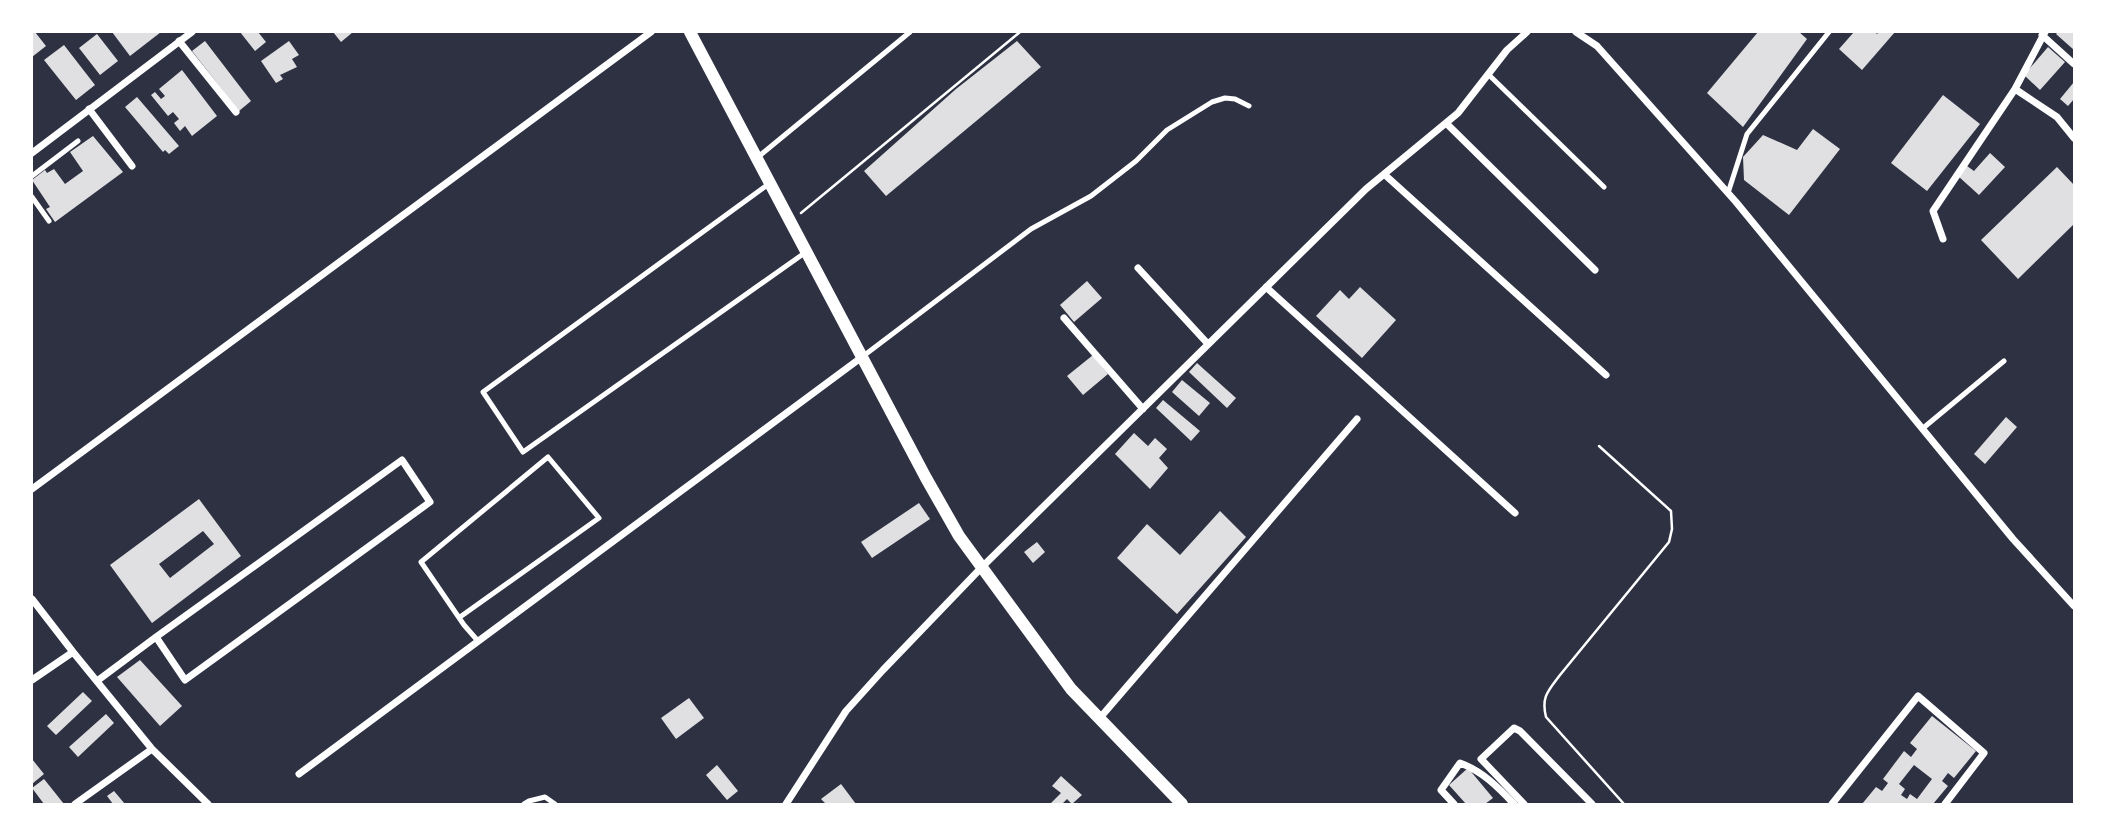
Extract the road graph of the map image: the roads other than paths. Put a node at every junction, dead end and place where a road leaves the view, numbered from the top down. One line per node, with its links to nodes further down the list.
1 (192, 32): 9 (street)
2 (651, 32): 42 (street)
3 (690, 32): 20 (street)
4 (910, 32): 20 (lane)
5 (1527, 32): 11 (street)
6 (1576, 32): 26 (street)
7 (1829, 32): 26 (lane)
8 (2041, 33): 10 (street); 12 (street)
9 (179, 41): 14 (street); 15 (street)
10 (2074, 62)
11 (1488, 74): 16 (street); 25 (lane)
12 (2015, 89): 17 (street); 29 (street)
13 (1249, 106): 36 (lane)
14 (89, 109): 19 (street); 21 (street)
15 (236, 112)
16 (1446, 123): 22 (street); 32 (street)
17 (2074, 138)
18 (78, 141): 23 (lane)
19 (32, 153)
20 (758, 157): 24 (street)
21 (132, 166)
22 (1384, 174): 33 (street); 38 (street)
23 (32, 176)
24 (770, 183): 30 (street); 30 (lane)
25 (1604, 187)
26 (1728, 193): 41 (street)
27 (32, 198): 28 (lane)
28 (49, 220)
29 (1943, 239)
30 (806, 252): 36 (street)
31 (1138, 268): 35 (street)
32 (1594, 270)
33 (1266, 287): 35 (street); 43 (street)
34 (1064, 318): 39 (street)
35 (1208, 344): 39 (street)
36 (862, 357): 44 (street); 49 (street)
37 (2004, 361): 41 (lane)
38 (1606, 375)
39 (1143, 409): 44 (street)
40 (1357, 419): 53 (street)
41 (1922, 429): 46 (street)
42 (32, 489)
43 (1515, 513)
44 (981, 568): 53 (street); 56 (street)
45 (32, 599): 50 (street)
46 (2074, 606)
47 (460, 617): 47 (lane); 49 (lane)
48 (156, 637): 48 (street); 52 (street)
49 (478, 641): 55 (street)
50 (74, 652): 51 (street); 52 (street)
51 (32, 680)
52 (97, 681): 54 (street)
53 (1098, 719): 61 (street)
54 (152, 749): 57 (street); 58 (street)
55 (299, 774)
56 (791, 802)
57 (75, 804)
58 (208, 804)
59 (524, 804): 60 (lane)
60 (555, 804)
61 (1182, 804)
62 (1454, 804): 63 (street)
63 (1514, 804)
64 (1524, 804): 65 (street)
65 (1592, 804)
66 (1832, 804): 67 (street)
67 (1945, 804)

